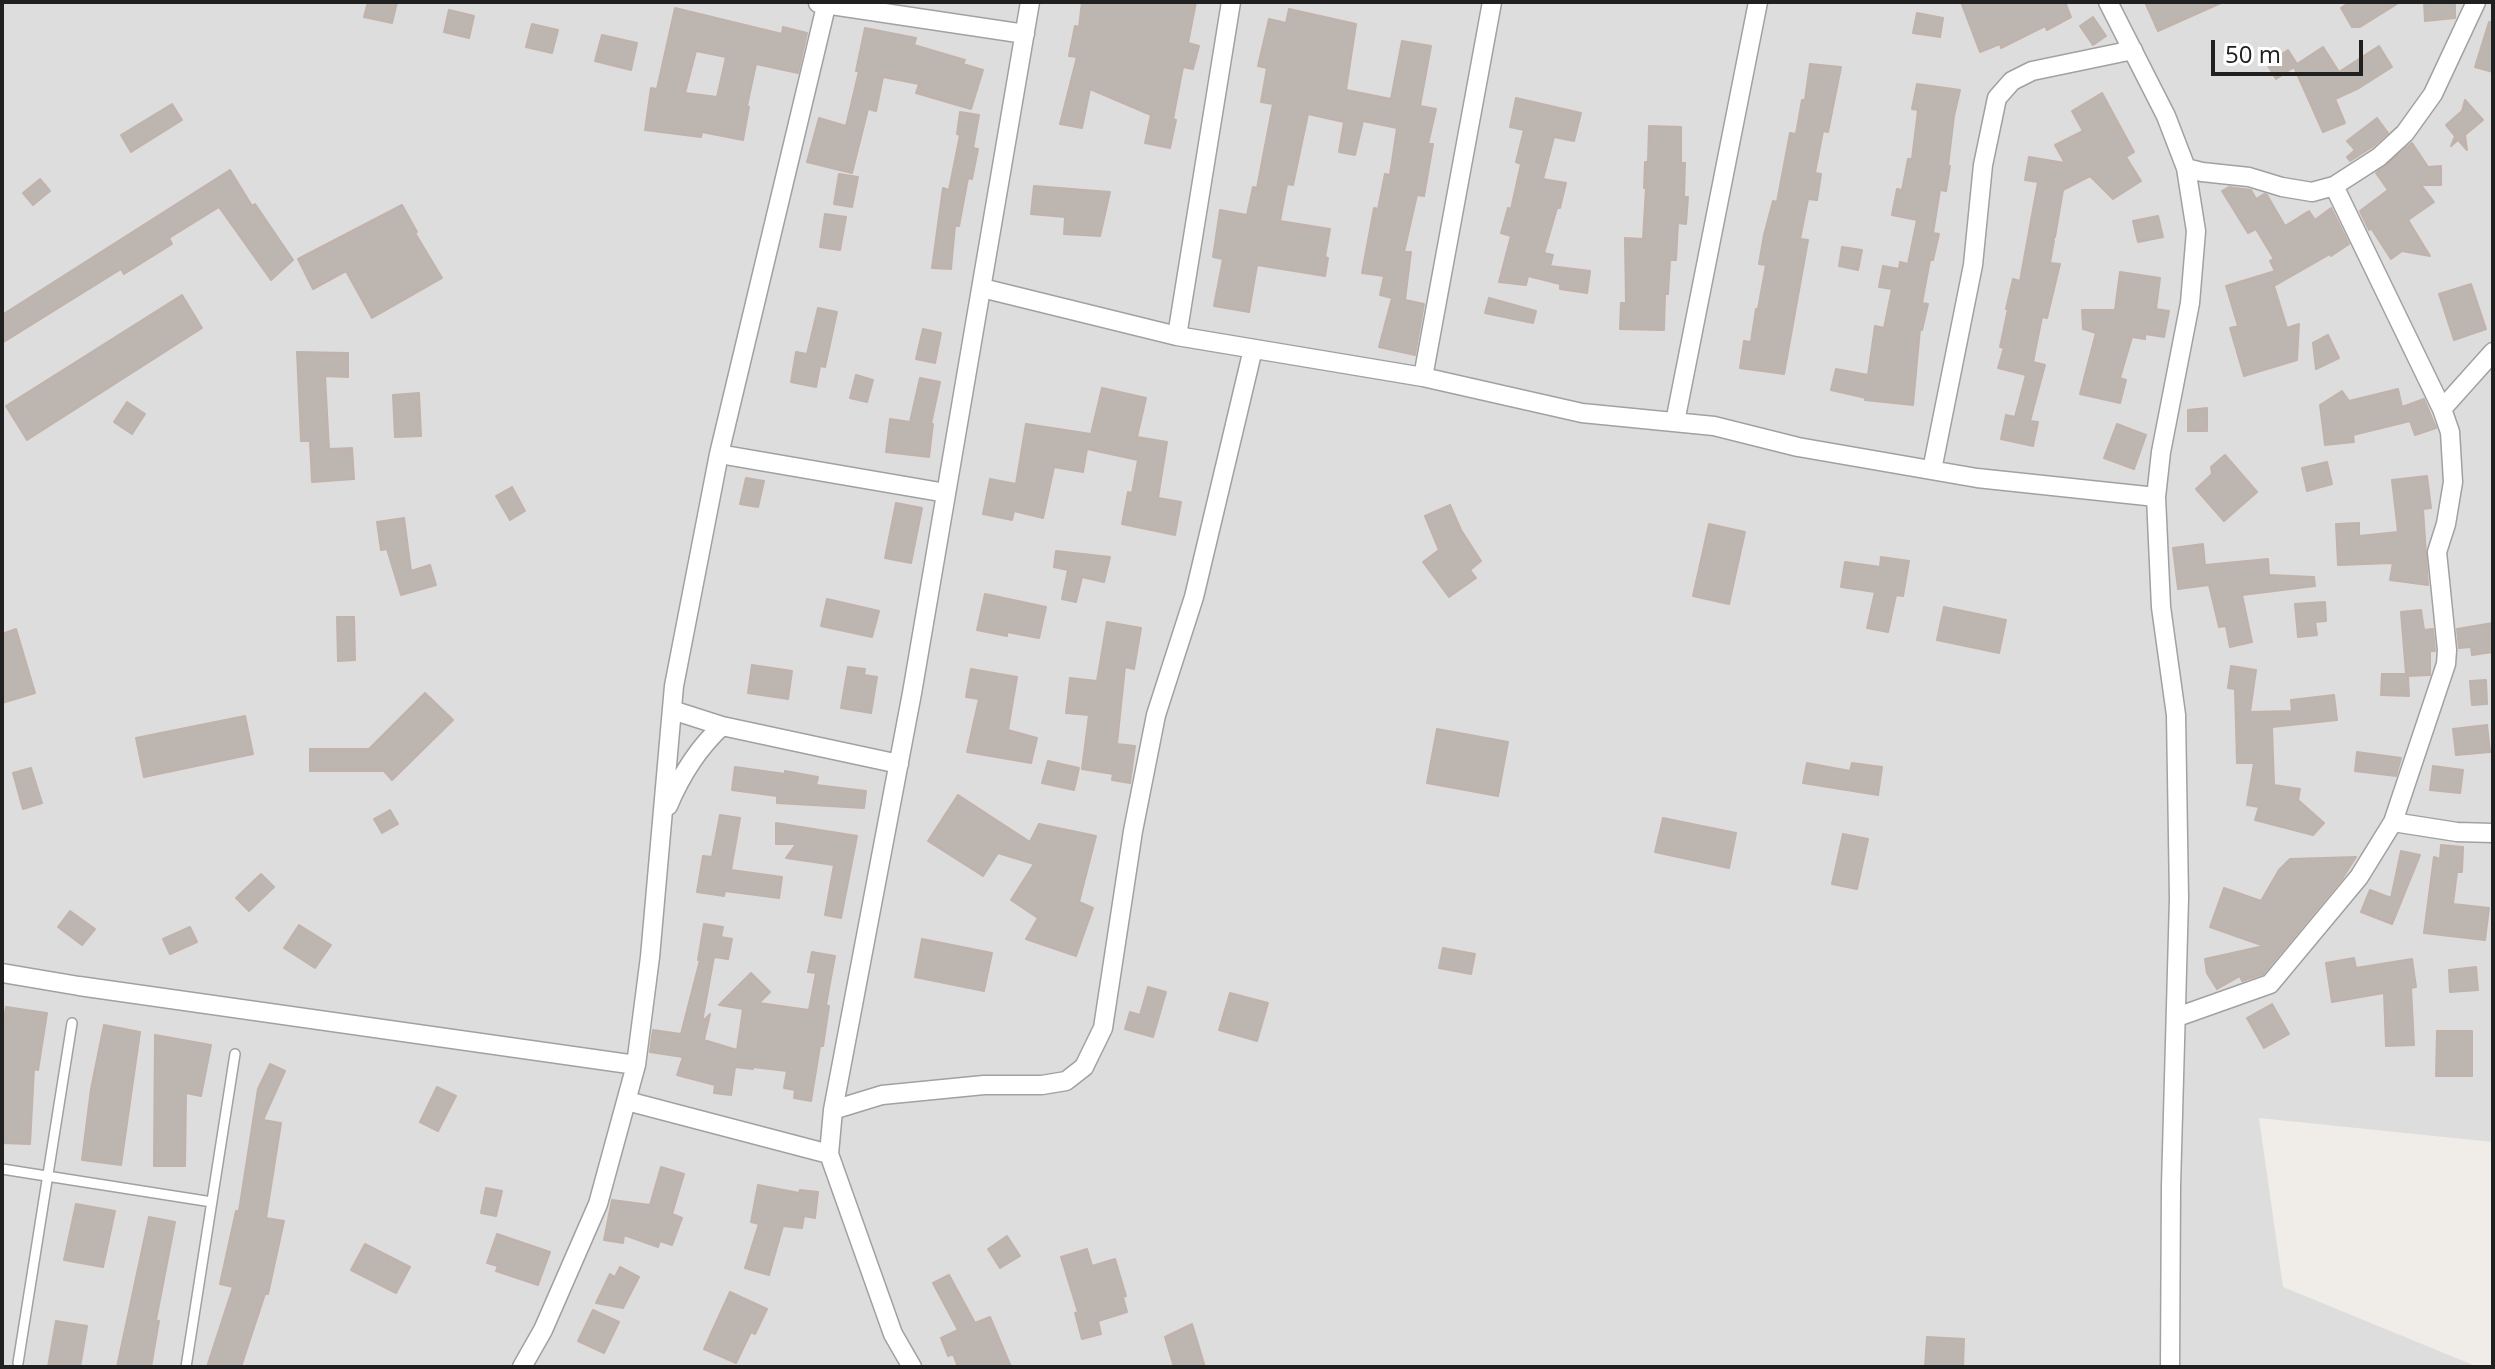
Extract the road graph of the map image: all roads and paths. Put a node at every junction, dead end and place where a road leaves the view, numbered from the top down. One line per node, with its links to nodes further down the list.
1 (1030, 2): 8 (street)
2 (1231, 2): 13 (street)
3 (1492, 2): 16 (street)
4 (1758, 2): 18 (street)
5 (2108, 2): 9 (street)
6 (2476, 2): 11 (street)
7 (823, 3): 8 (street); 19 (street)
8 (1025, 34): 12 (street)
9 (2133, 50): 10 (street); 20 (street)
10 (2186, 168): 11 (street); 22 (street)
11 (2334, 186): 17 (street)
12 (982, 288): 13 (street); 21 (street)
13 (1177, 336): 14 (street)
14 (1253, 349): 16 (street); 35 (street)
15 (2493, 352): 17 (street)
16 (1423, 377): 18 (street)
17 (2442, 409): 26 (street)
18 (1675, 422): 20 (street)
19 (719, 454): 21 (street); 23 (street)
20 (1932, 470): 22 (street)
21 (946, 493): 25 (street)
22 (2156, 497): 30 (street)
23 (672, 710): 24 (street); 27 (street)
24 (722, 726): 25 (street); 27 (street)
25 (899, 764): 35 (street)
26 (2393, 822): 28 (street); 30 (street)
27 (660, 829): 33 (street)
28 (2493, 833)
29 (2, 973): 33 (street)
30 (2177, 1017): 44 (street)
31 (72, 1023): 38 (lane)
32 (235, 1054): 39 (lane)
33 (636, 1065): 34 (street)
34 (627, 1101): 36 (street); 42 (street)
35 (833, 1110): 36 (street)
36 (829, 1154): 43 (street)
37 (2, 1169): 38 (lane)
38 (48, 1176): 39 (lane); 40 (lane)
39 (212, 1202): 41 (lane)
40 (18, 1363)
41 (186, 1367)
42 (522, 1367)
43 (912, 1367)
44 (2170, 1367)

